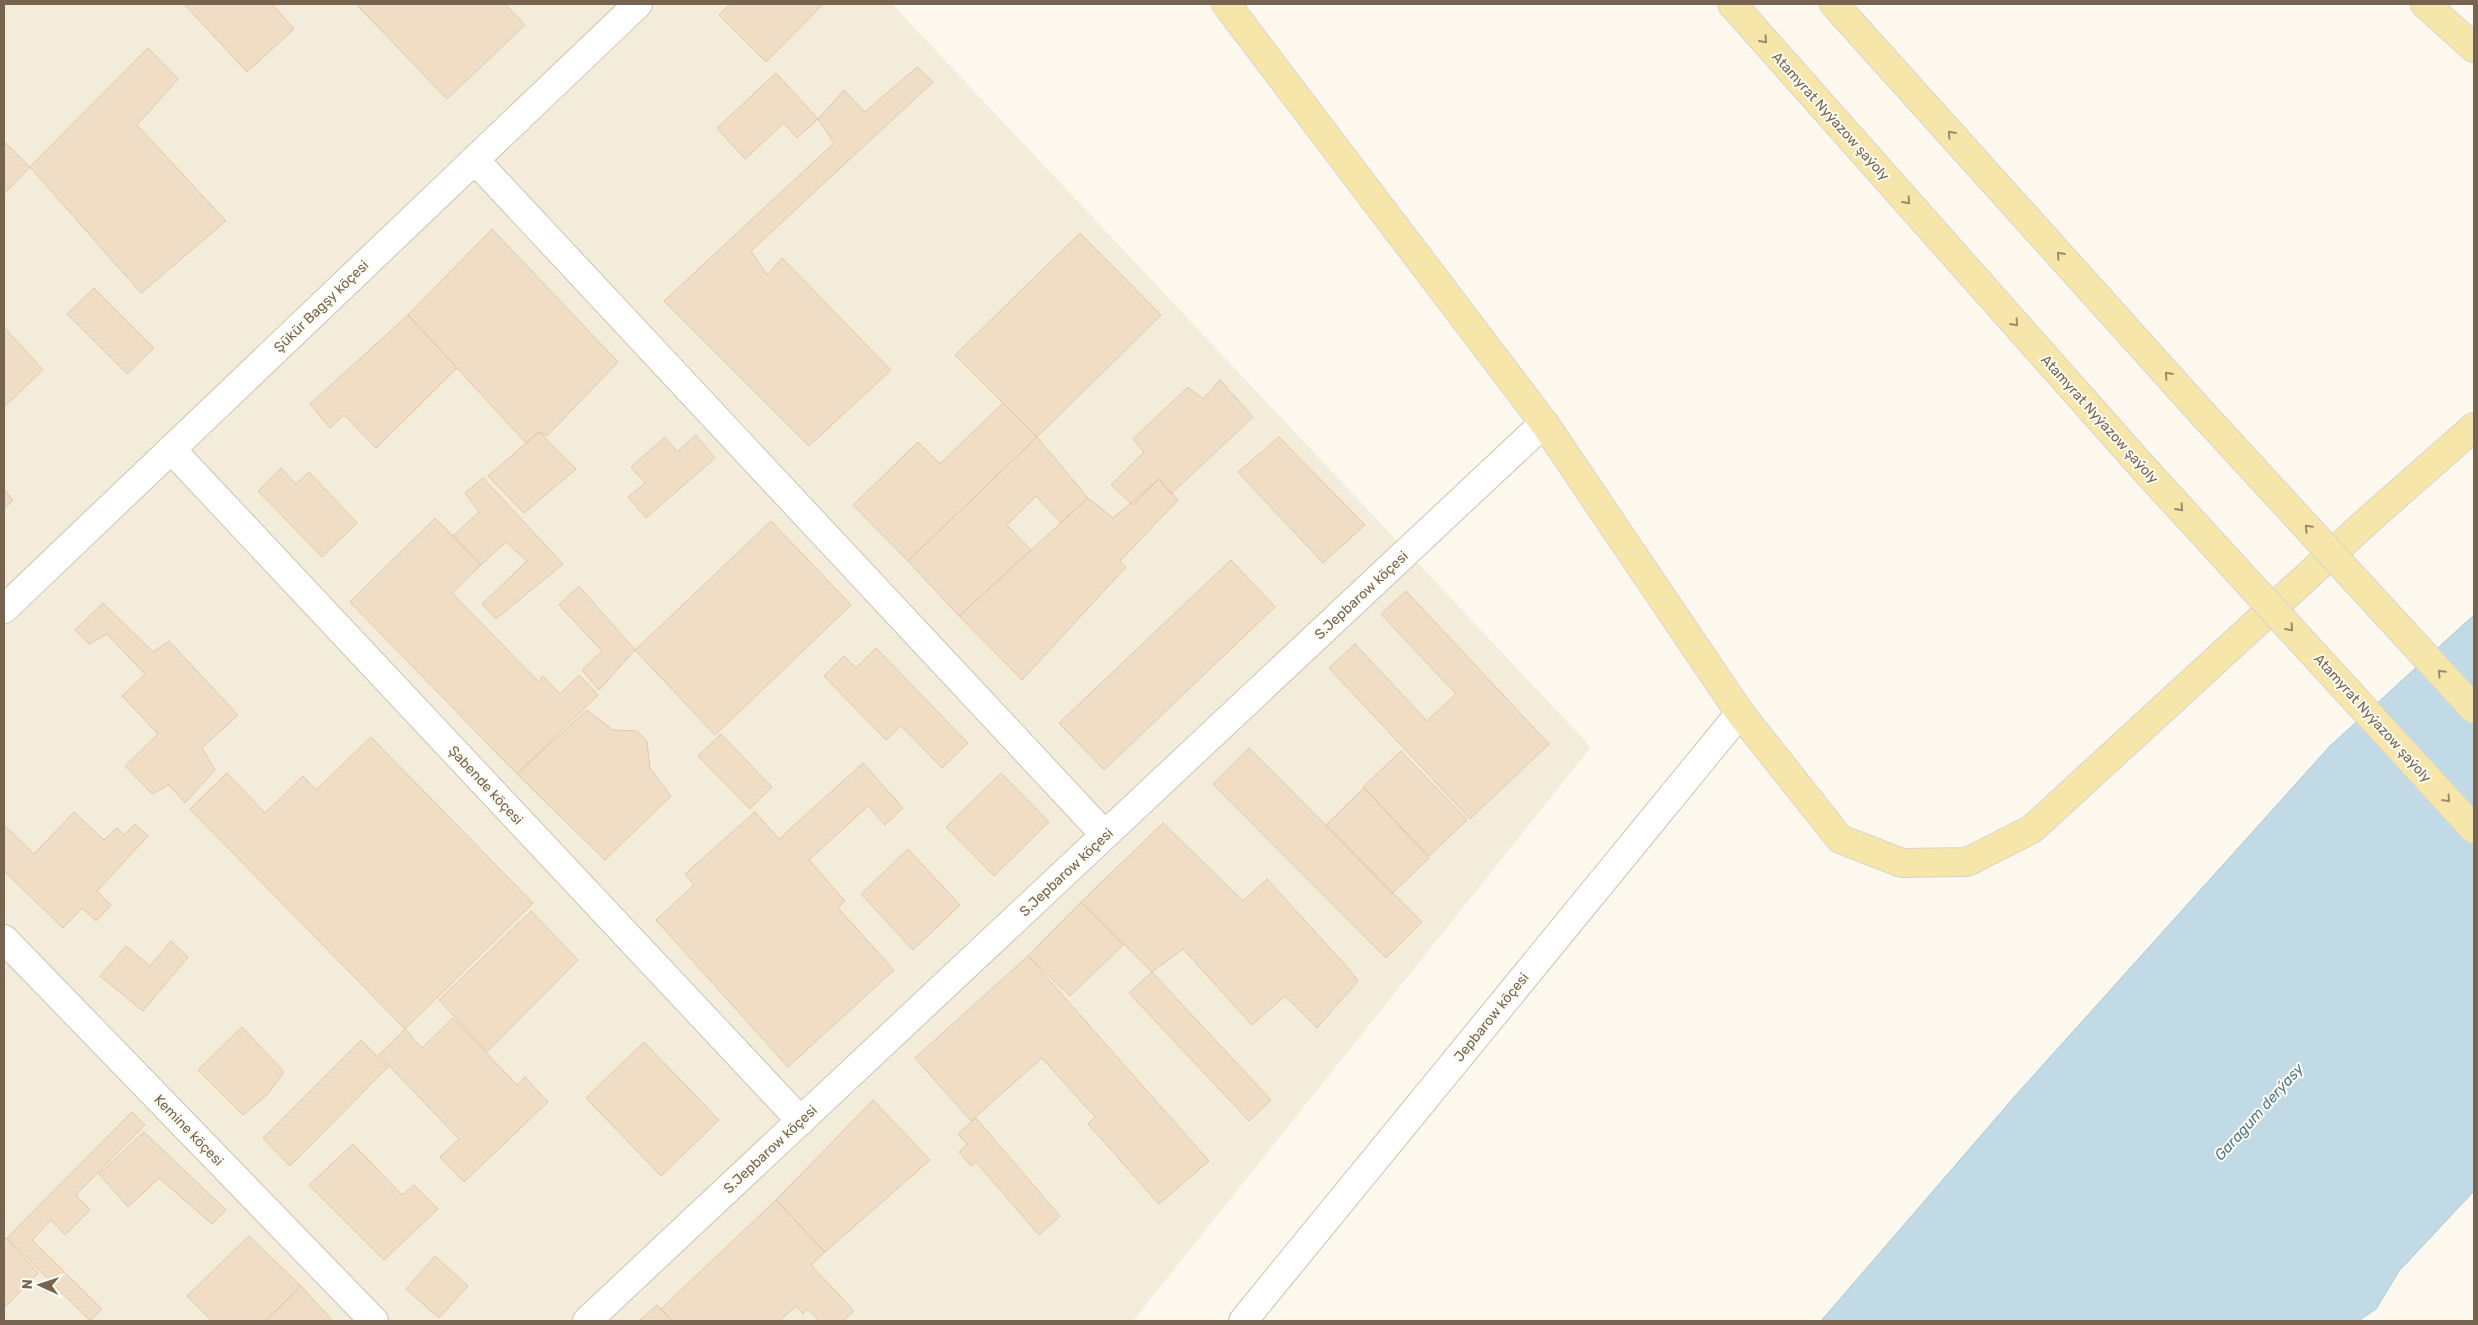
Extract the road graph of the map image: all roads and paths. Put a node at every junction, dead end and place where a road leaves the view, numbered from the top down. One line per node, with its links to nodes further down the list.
1 (638, 4): 7 (street, Şükür Bagşy köçesi)
2 (1226, 4): 8 (main road)
3 (1732, 4): 14 (main road, Atamyrat Nyýazow şaýoly, one-way to 14, bridge)
4 (1834, 4): 12 (main road, one-way to 4, bridge)
5 (2425, 4): 6 (main road)
6 (2474, 48)
7 (475, 160): 10 (street, Şükür Bagşy köçesi); 15 (street)
8 (1544, 423): 13 (main road); 15 (street, S.Jepbarow köçesi)
9 (2474, 426): 13 (main road)
10 (171, 449): 11 (street, Şükür Bagşy köçesi); 17 (street, Şabende köçesi)
11 (4, 609)
12 (2474, 709)
13 (1740, 714): 20 (street, Jepbarow köçesi)
14 (2474, 829)
15 (1105, 835): 17 (street, S.Jepbarow köçesi)
16 (4, 939): 18 (street, Kemine köçesi)
17 (801, 1120): 19 (street, S.Jepbarow köçesi)
18 (374, 1321)
19 (587, 1321)
20 (1243, 1321)

